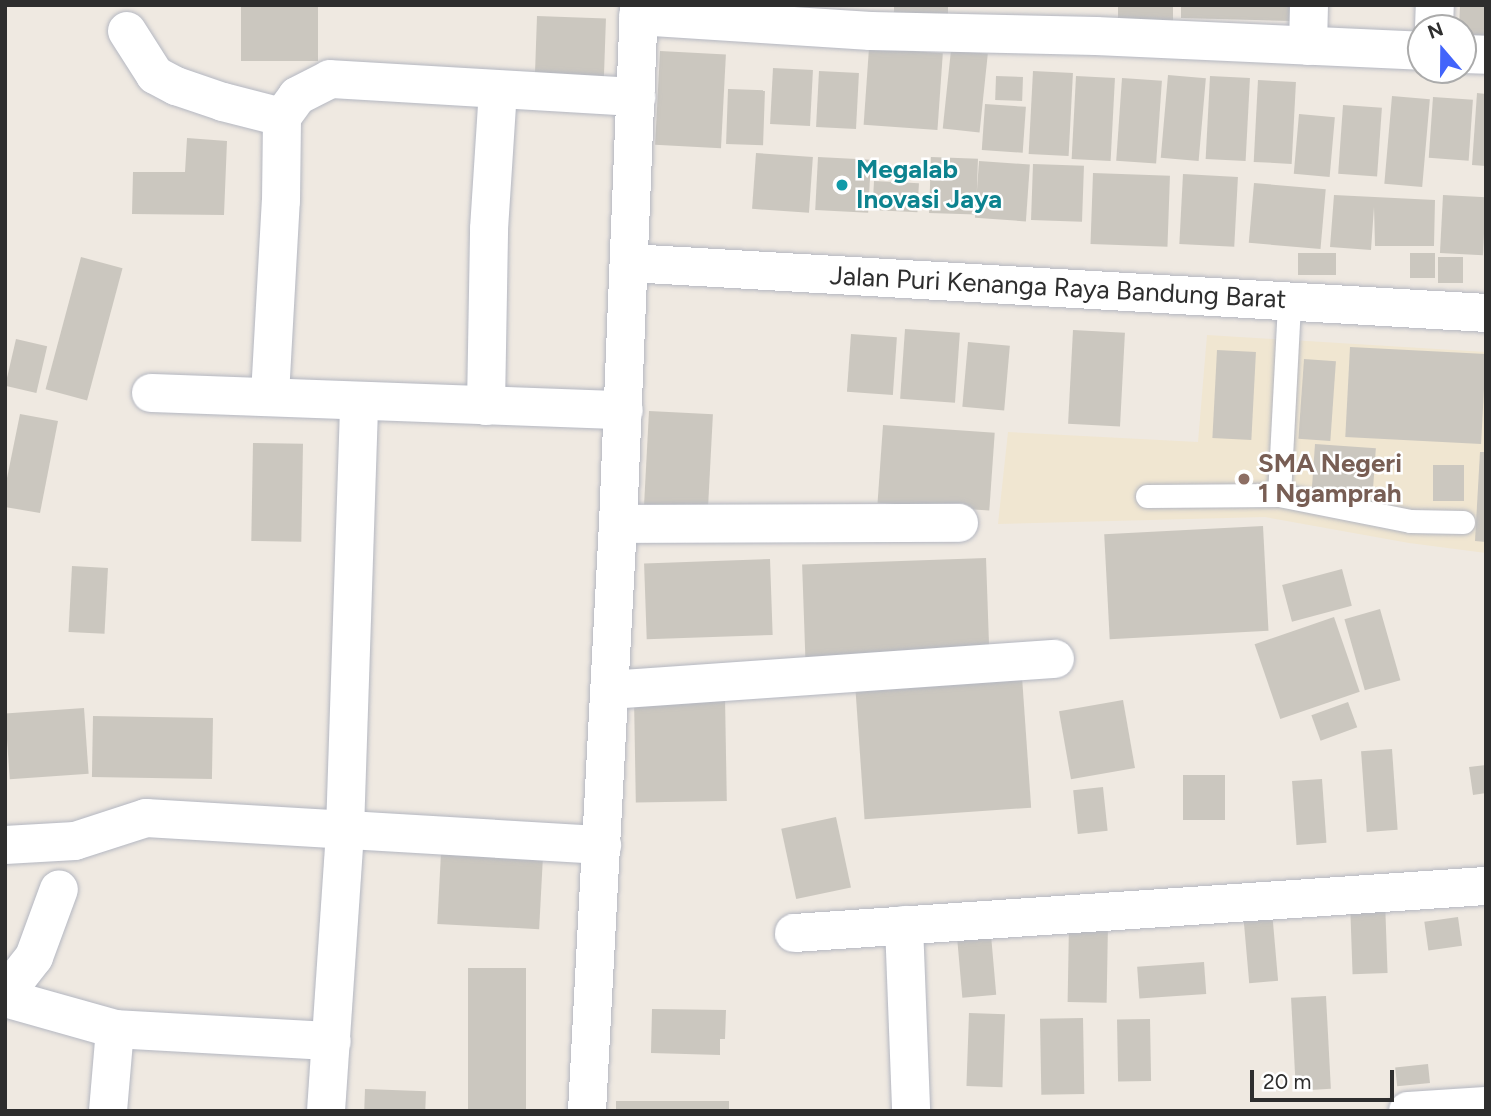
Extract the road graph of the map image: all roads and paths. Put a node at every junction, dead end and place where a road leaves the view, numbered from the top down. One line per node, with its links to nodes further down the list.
1 (1309, 5): 6 (street)
2 (639, 11): 3 (street); 9 (street)
3 (871, 18): 4 (street)
4 (1096, 21): 6 (street)
5 (127, 31): 10 (street)
6 (1308, 46): 7 (street)
7 (1407, 50)
8 (498, 91): 9 (street); 10 (street); 17 (street)
9 (636, 97): 11 (street)
10 (282, 117): 15 (street)
11 (630, 263): 12 (street, Jalan Puri Kenanga Raya Bandung Barat); 18 (street)
12 (1289, 302): 13 (street, Jalan Puri Kenanga Raya Bandung Barat); 19 (lane)
13 (1486, 313)
14 (151, 393): 15 (street)
15 (270, 395): 16 (street)
16 (359, 402): 17 (street); 26 (street)
17 (485, 406): 18 (street)
18 (624, 411): 23 (street)
19 (1279, 495): 20 (lane); 21 (lane)
20 (1147, 496)
21 (1462, 522)
22 (959, 523): 23 (street)
23 (618, 524): 25 (street)
24 (1055, 659): 25 (street)
25 (610, 690): 28 (street)
26 (345, 830): 27 (street); 28 (street); 35 (street)
27 (5, 845)
28 (602, 845): 39 (street)
29 (1486, 886): 31 (street)
30 (59, 889): 33 (street)
31 (904, 925): 32 (street); 40 (street)
32 (794, 933)
33 (5, 996): 34 (street)
34 (115, 1029): 35 (street); 37 (street)
35 (332, 1041): 38 (street)
36 (1486, 1106): 41 (street)
37 (108, 1111)
38 (327, 1111)
39 (587, 1111)
40 (911, 1111)
41 (1408, 1111)

